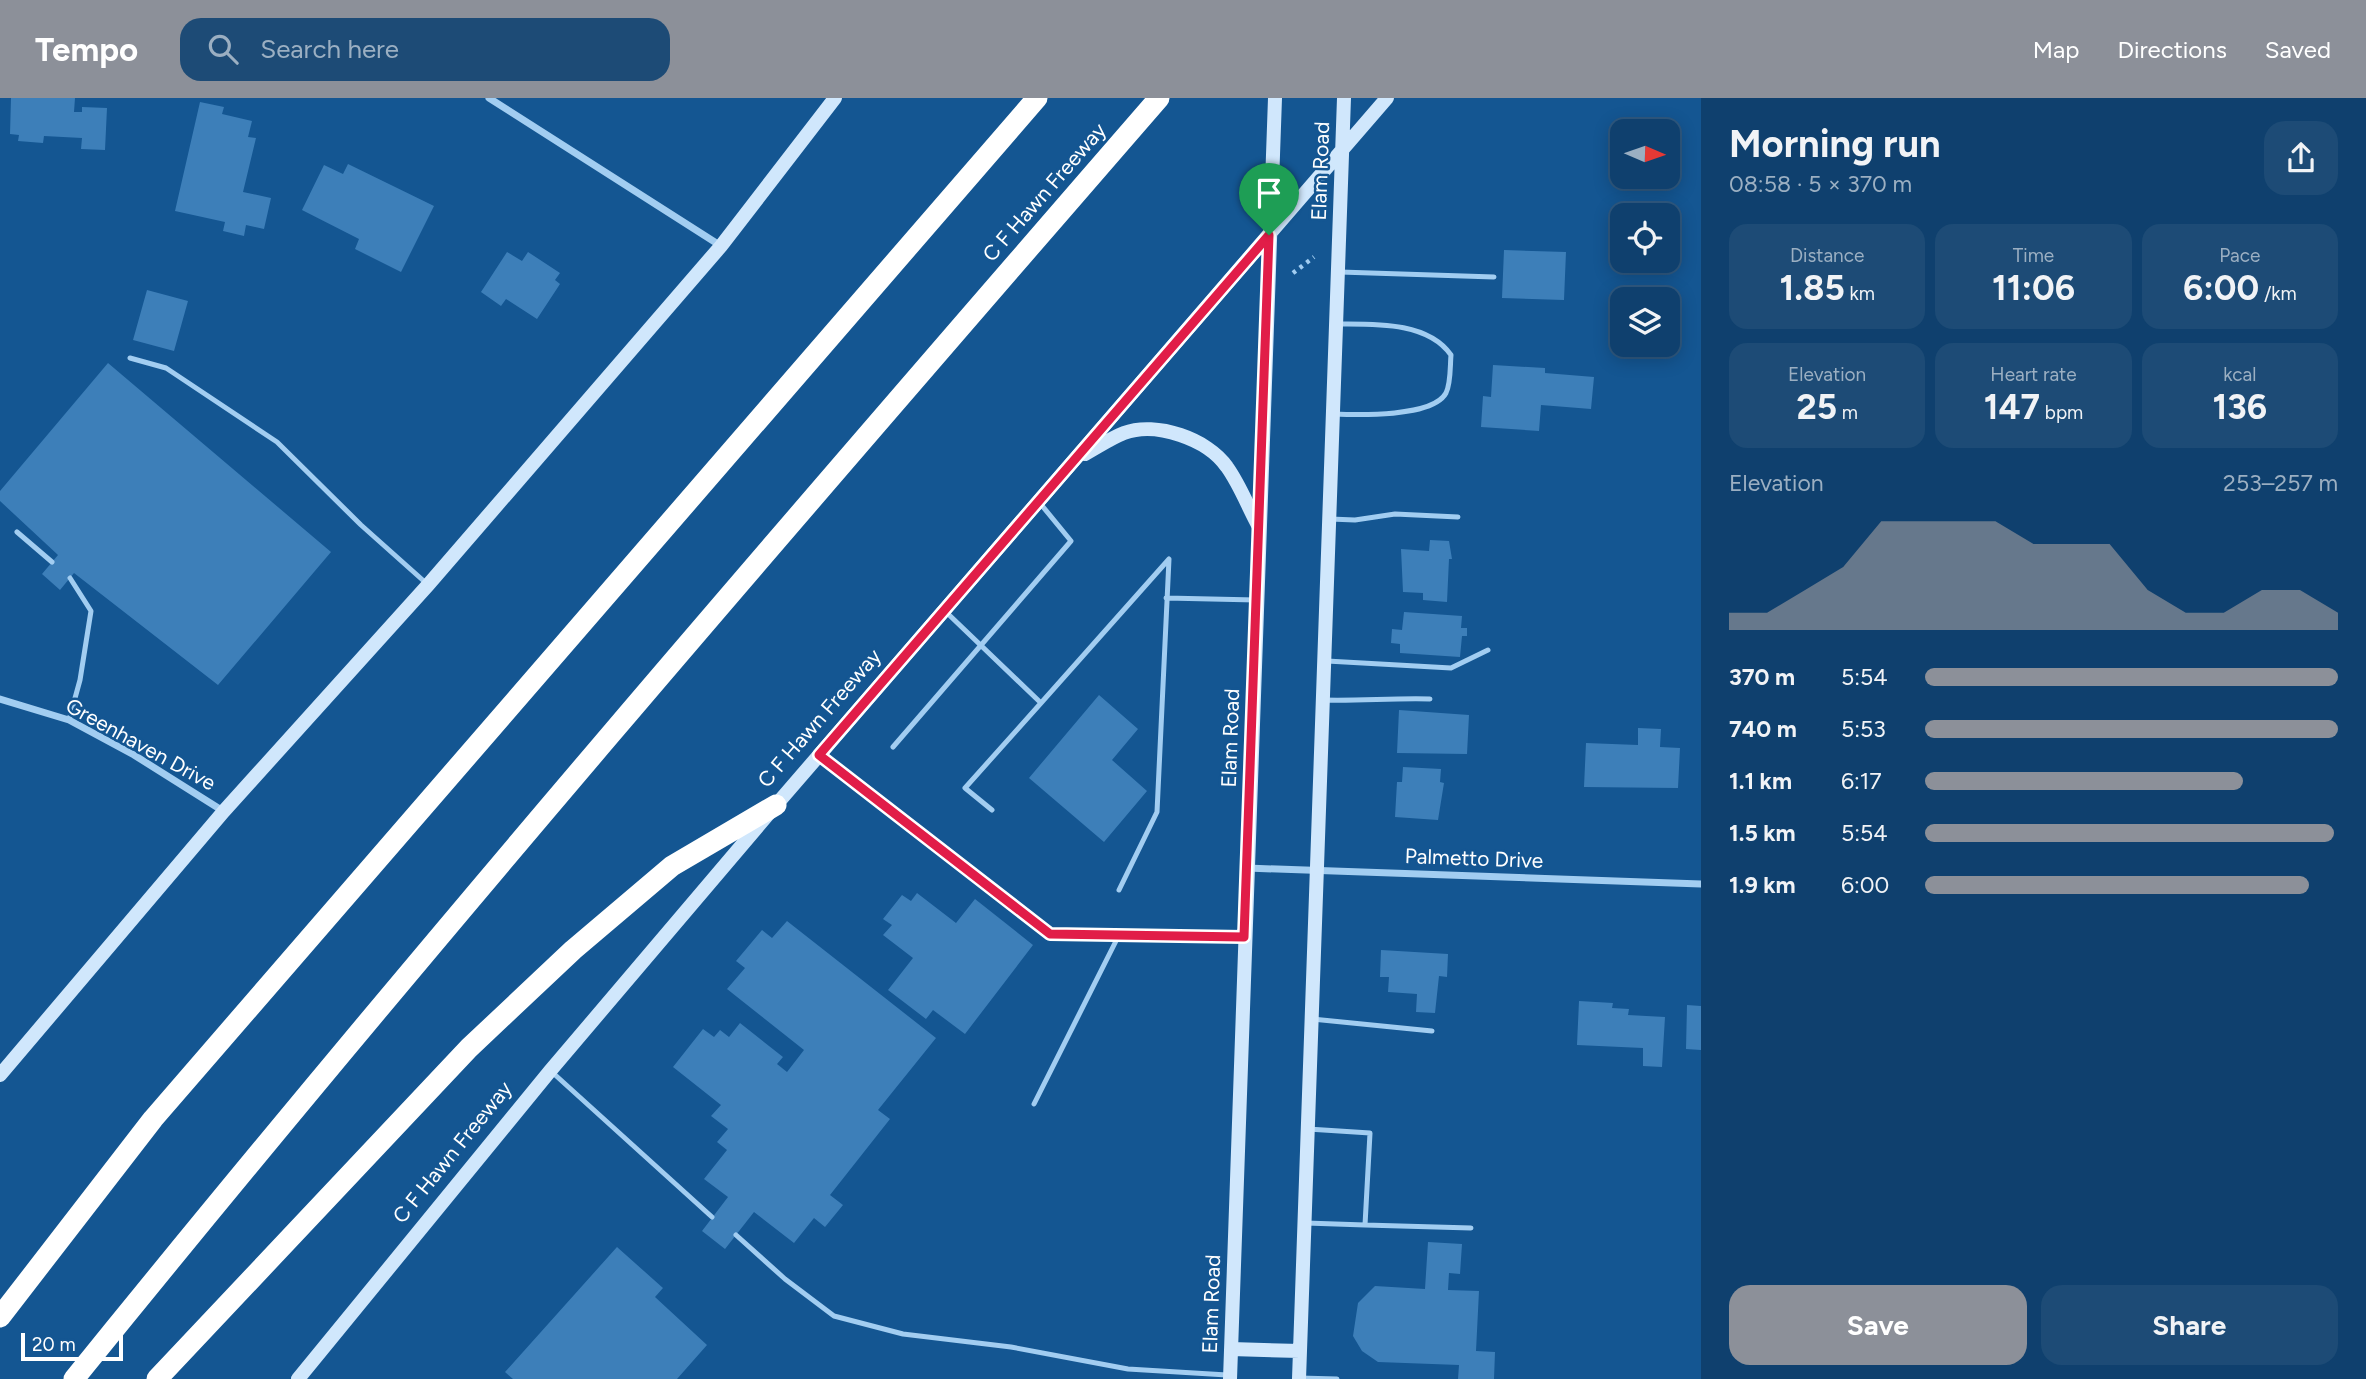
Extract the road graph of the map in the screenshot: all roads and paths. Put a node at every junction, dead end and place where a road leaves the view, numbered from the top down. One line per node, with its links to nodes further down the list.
1 (489, 98): 10 (street)
2 (835, 98): 10 (main road)
3 (1037, 98): 60 (highway)
4 (1159, 98): 65 (highway, C F Hawn Freeway)
5 (1275, 98): 9 (main road, Elam Road)
6 (1344, 98): 8 (main road, Elam Road)
7 (1387, 98): 8 (main road, C F Hawn Freeway)
8 (1342, 149): 9 (main road, C F Hawn Freeway); 12 (main road, Elam Road)
9 (1269, 235): 18 (main road, C F Hawn Freeway); 22 (main road, Elam Road)
10 (721, 246): 26 (main road)
11 (1314, 256): 13 (path)
12 (1337, 272): 14 (lane); 15 (main road, Elam Road)
13 (1292, 274)
14 (1494, 277)
15 (1336, 324): 17 (main road, Elam Road); 17 (lane)
16 (130, 358): 26 (lane)
17 (1333, 414): 21 (main road, Elam Road)
18 (1078, 458): 19 (main road, C F Hawn Freeway); 22 (main road)
19 (1040, 502): 29 (main road, C F Hawn Freeway); 30 (lane)
20 (1458, 517): 21 (lane)
21 (1330, 519): 32 (main road, Elam Road)
22 (1259, 527): 28 (main road, Elam Road)
23 (17, 532): 24 (lane)
24 (52, 562)
25 (70, 578): 37 (lane)
26 (428, 586): 42 (main road)
27 (1166, 598): 28 (lane); 36 (lane); 46 (lane)
28 (1256, 600): 43 (main road, Elam Road)
29 (945, 611): 30 (lane); 39 (main road, C F Hawn Freeway)
30 (981, 646): 36 (lane); 38 (lane)
31 (1488, 650): 32 (lane)
32 (1324, 661): 35 (main road, Elam Road)
33 (0, 699): 37 (street, Greenhaven Drive)
34 (1430, 699): 35 (lane)
35 (1323, 700): 44 (main road, Elam Road)
36 (1041, 703): 41 (lane)
37 (69, 720): 42 (street, Greenhaven Drive)
38 (893, 747)
39 (819, 755): 40 (main road, C F Hawn Freeway); 47 (lane)
40 (776, 805): 51 (main road, C F Hawn Freeway); 66 (highway)
41 (992, 810)
42 (224, 811): 52 (main road)
43 (1247, 867): 44 (street, Palmetto Drive); 48 (main road, Elam Road)
44 (1318, 869): 45 (street, Palmetto Drive); 49 (main road, Elam Road)
45 (1701, 884)
46 (1119, 890)
47 (1119, 935): 48 (lane); 53 (lane)
48 (1244, 937): 61 (main road, Elam Road)
49 (1312, 1019): 50 (lane); 54 (main road, Elam Road)
50 (1432, 1031)
51 (550, 1071): 55 (lane); 67 (main road, C F Hawn Freeway)
52 (0, 1075)
53 (1034, 1104)
54 (1308, 1129): 56 (main road, Elam Road); 57 (lane)
55 (712, 1217)
56 (1305, 1223): 57 (lane); 62 (main road, Elam Road)
57 (1365, 1225): 58 (lane)
58 (1471, 1228)
59 (736, 1235): 63 (lane)
60 (0, 1317)
61 (1231, 1349): 62 (main road); 63 (main road, Elam Road)
62 (1300, 1351): 64 (main road, Elam Road)
63 (1230, 1377)
64 (1299, 1378): 68 (lane)
65 (74, 1379)
66 (157, 1379)
67 (298, 1379)
68 (1337, 1379)

